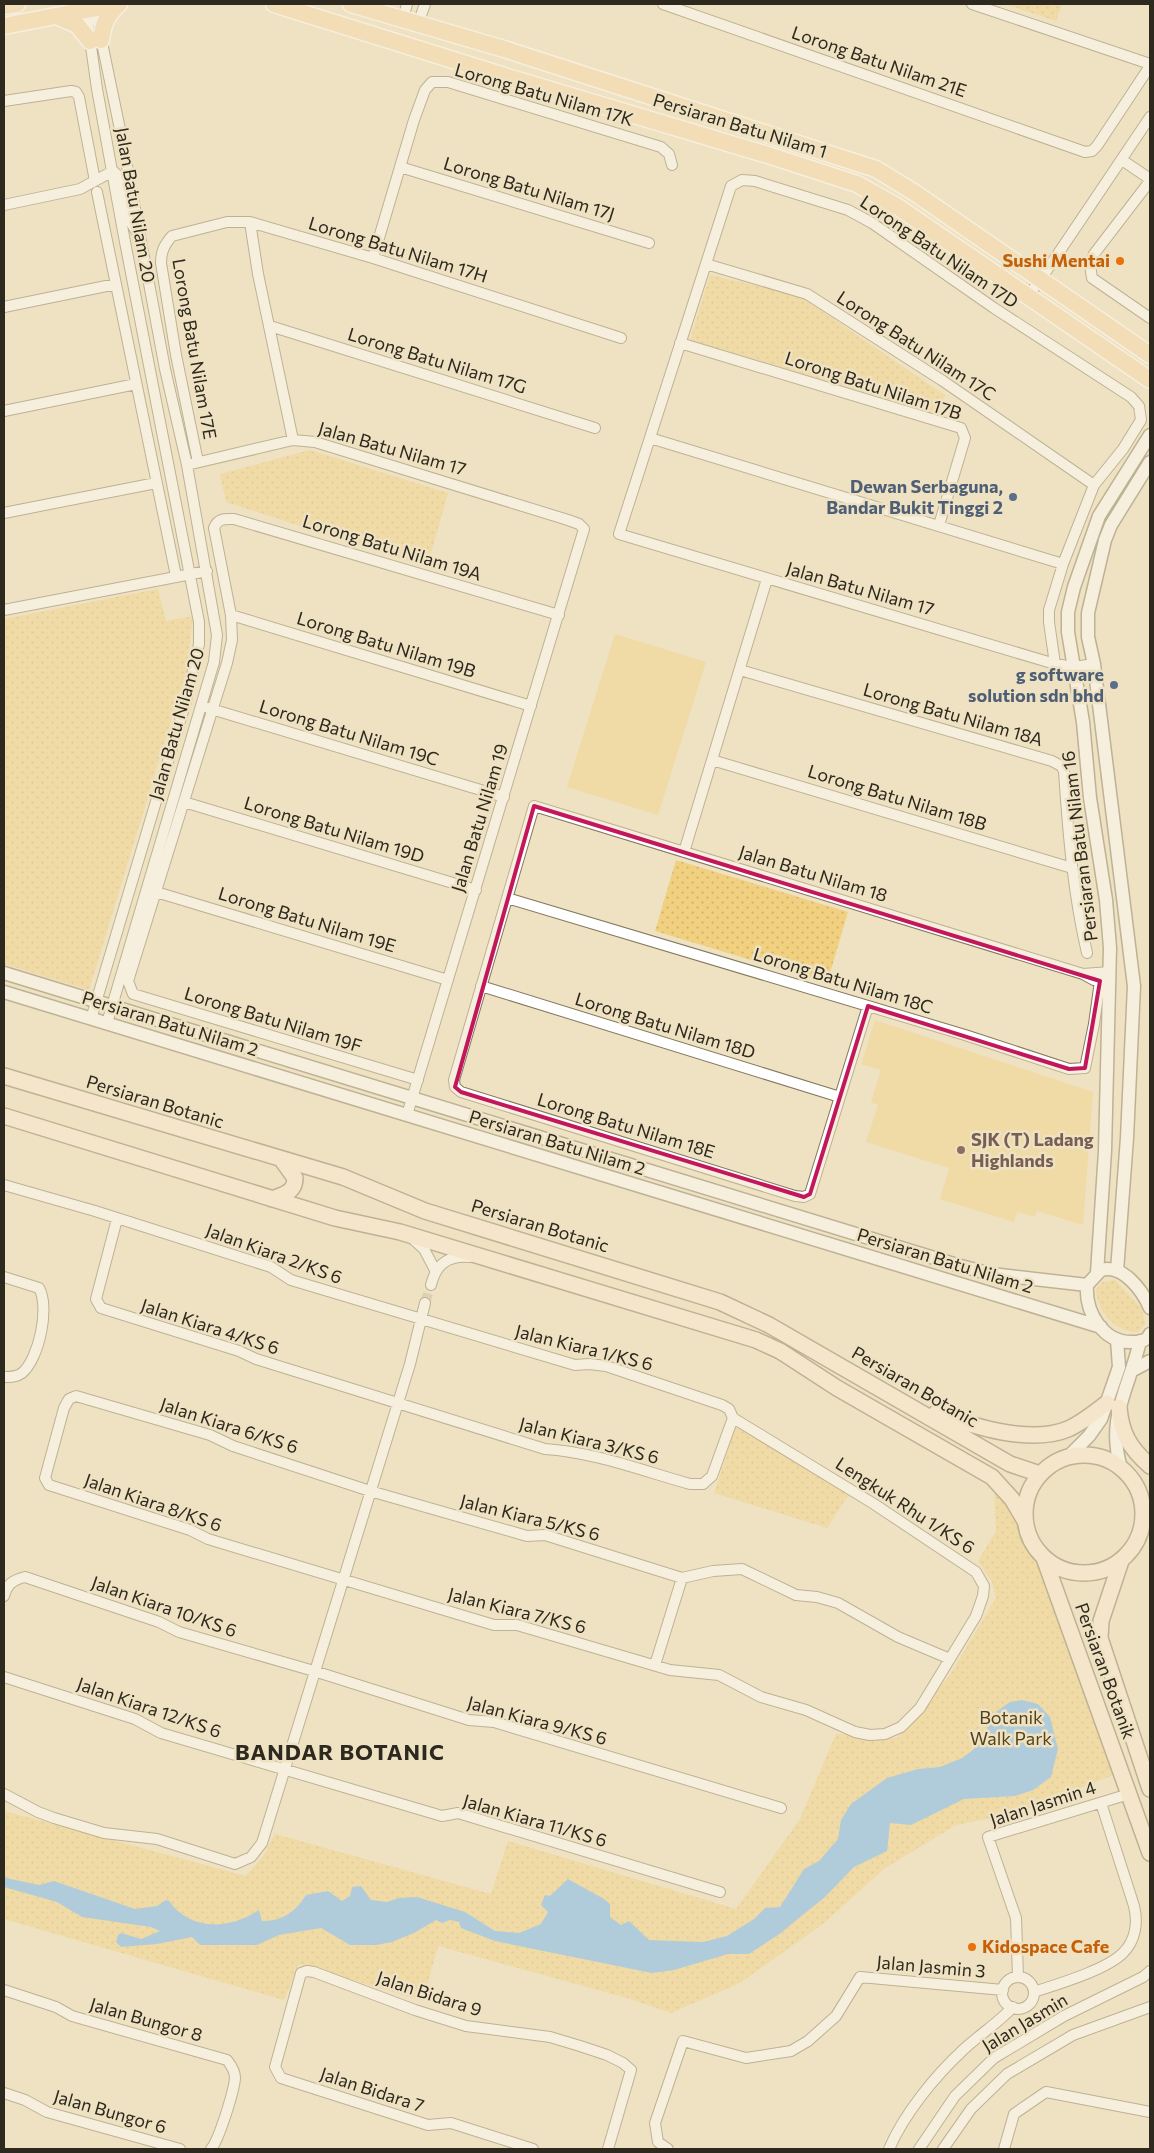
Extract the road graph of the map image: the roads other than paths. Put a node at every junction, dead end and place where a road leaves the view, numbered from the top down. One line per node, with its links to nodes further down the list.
1 (17, 4): 8 (main road)
2 (118, 4): 9 (main road); 14 (main road)
3 (274, 4): 10 (main road, Persiaran Batu Nilam 1)
4 (351, 4): 12 (main road, Persiaran Batu Nilam 1)
5 (425, 4): 12 (street)
6 (663, 4): 15 (street, Lorong Batu Nilam 21E)
7 (972, 4): 15 (street)
8 (4, 6)
9 (89, 6): 11 (main road); 14 (street, Jalan Batu Nilam 20)
10 (291, 8): 12 (main road); 16 (main road, Persiaran Batu Nilam 1)
11 (56, 16): 13 (main road); 14 (main road)
12 (409, 18): 16 (main road); 35 (main road, Persiaran Batu Nilam 1)
13 (4, 26)
14 (95, 41): 22 (street, Jalan Batu Nilam 20); 30 (street, Jalan Batu Nilam 20)
15 (1150, 65)
16 (514, 79): 37 (main road, Persiaran Batu Nilam 1)
17 (4, 101): 24 (street)
18 (1150, 117): 19 (street)
19 (1122, 160): 23 (street); 35 (street)
20 (672, 164): 21 (street, Lorong Batu Nilam 17K)
21 (400, 167): 32 (street, Lorong Batu Nilam 17J); 33 (street, Lorong Batu Nilam 17K)
22 (113, 171): 24 (street); 27 (street, Jalan Batu Nilam 20); 30 (street)
23 (1150, 180): 39 (street)
24 (95, 181): 25 (street)
25 (80, 189): 26 (street); 28 (street)
26 (97, 192): 27 (street); 36 (street)
27 (116, 194): 48 (street, Jalan Batu Nilam 20)
28 (4, 205)
29 (250, 222): 31 (street, Lorong Batu Nilam 17H); 33 (street, Lorong Batu Nilam 17H); 40 (street)
30 (140, 235): 44 (street, Jalan Batu Nilam 20)
31 (166, 243): 54 (street, Lorong Batu Nilam 17E)
32 (649, 243)
33 (373, 258): 41 (street, Lorong Batu Nilam 17H)
34 (706, 264): 42 (street, Lorong Batu Nilam 17D); 58 (street, Lorong Batu Nilam 17C); 58 (street, Lorong Batu Nilam 17D)
35 (1041, 279): 37 (street); 43 (main road, Persiaran Batu Nilam 1)
36 (116, 284): 38 (street); 46 (street)
37 (1028, 296): 45 (main road, Persiaran Batu Nilam 1)
38 (4, 307)
39 (1150, 318)
40 (270, 326): 50 (street, Lorong Batu Nilam 17G); 53 (street)
41 (621, 338)
42 (680, 343): 52 (street, Lorong Batu Nilam 17D); 60 (street, Lorong Batu Nilam 17B)
43 (1150, 355)
44 (166, 369): 48 (street, Jalan Batu Nilam 20); 56 (street, Jalan Batu Nilam 20)
45 (1144, 376): 47 (main road)
46 (136, 384): 49 (street); 57 (street)
47 (1150, 391)
48 (156, 405): 65 (street, Jalan Batu Nilam 20)
49 (4, 411)
50 (595, 428)
51 (1150, 435): 73 (street, Persiaran Batu Nilam 16)
52 (650, 438): 60 (street); 62 (street, Lorong Batu Nilam 17D)
53 (294, 440): 54 (street, Jalan Batu Nilam 17); 61 (street, Jalan Batu Nilam 17)
54 (198, 462): 56 (street, Jalan Batu Nilam 17)
55 (1150, 462): 72 (street, Persiaran Batu Nilam 16)
56 (187, 465): 64 (street, Jalan Batu Nilam 20)
57 (156, 482): 59 (street); 66 (street)
58 (1094, 485): 63 (street, Lorong Batu Nilam 17D)
59 (4, 513)
60 (939, 525): 63 (street)
61 (584, 529): 70 (street, Jalan Batu Nilam 19)
62 (618, 534): 67 (street, Jalan Batu Nilam 17)
63 (1063, 564): 71 (street)
64 (207, 571): 65 (street); 76 (street, Jalan Batu Nilam 20)
65 (190, 573): 66 (street); 75 (street, Jalan Batu Nilam 20)
66 (176, 576): 68 (street)
67 (767, 579): 71 (street, Jalan Batu Nilam 17); 74 (street)
68 (4, 610)
69 (231, 615): 70 (street, Lorong Batu Nilam 19A); 77 (street, Lorong Batu Nilam 19B); 78 (street)
70 (558, 615): 77 (street, Jalan Batu Nilam 19)
71 (1055, 664): 73 (street, Jalan Batu Nilam 17)
72 (1094, 664): 73 (street, Jalan Batu Nilam 17); 113 (street, Persiaran Batu Nilam 16)
73 (1074, 667): 89 (street, Persiaran Batu Nilam 16)
74 (740, 670): 79 (street); 83 (street, Lorong Batu Nilam 18A)
75 (186, 701): 76 (street, Lorong Batu Nilam 19C); 93 (street, Jalan Batu Nilam 20)
76 (201, 706): 78 (street, Lorong Batu Nilam 19C); 94 (street, Jalan Batu Nilam 20)
77 (531, 706): 80 (street, Jalan Batu Nilam 19)
78 (213, 709): 80 (street, Lorong Batu Nilam 19C); 81 (street)
79 (712, 760): 82 (street); 83 (street, Lorong Batu Nilam 18B)
80 (504, 797): 84 (street, Jalan Batu Nilam 19)
81 (184, 802): 84 (street, Lorong Batu Nilam 19D); 85 (street)
82 (684, 852): 86 (street, Jalan Batu Nilam 18); 89 (street, Jalan Batu Nilam 18)
83 (1072, 868): 87 (street, Lorong Batu Nilam 18A)
84 (476, 890): 90 (street, Jalan Batu Nilam 19)
85 (156, 892): 90 (street, Lorong Batu Nilam 19E); 99 (street, Lorong Batu Nilam 19F)
86 (507, 898): 91 (street); 95 (street, Lorong Batu Nilam 18C)
87 (1087, 953)
88 (4, 973): 93 (street, Persiaran Batu Nilam 2)
89 (1107, 979): 95 (street, Lorong Batu Nilam 18C); 114 (street, Persiaran Batu Nilam 16)
90 (448, 980): 99 (street, Jalan Batu Nilam 19)
91 (481, 986): 100 (street, Lorong Batu Nilam 18D); 100 (street, Lorong Batu Nilam 18E)
92 (4, 992): 96 (street, Persiaran Batu Nilam 2)
93 (97, 1001): 94 (street, Persiaran Batu Nilam 2); 96 (street, Jalan Batu Nilam 20)
94 (112, 1006): 97 (street, Jalan Batu Nilam 20); 101 (street, Persiaran Batu Nilam 2)
95 (868, 1006): 100 (street)
96 (91, 1019): 97 (street, Persiaran Batu Nilam 2)
97 (107, 1023): 102 (street, Persiaran Batu Nilam 2)
98 (4, 1076): 104 (main road, Persiaran Botanic)
99 (418, 1080): 101 (street, Jalan Batu Nilam 19)
100 (840, 1097)
101 (412, 1099): 102 (street, Jalan Batu Nilam 19); 108 (street, Persiaran Batu Nilam 2)
102 (407, 1115): 110 (street, Persiaran Batu Nilam 2)
103 (4, 1116): 106 (main road)
104 (282, 1160): 106 (main road); 128 (main road, Persiaran Botanic)
105 (4, 1185): 107 (street, Jalan Kiara 2/KS 6)
106 (272, 1199): 109 (main road)
107 (117, 1219): 120 (street, Jalan Kiara 2/KS 6); 129 (street, Jalan Kiara 4/KS 6)
108 (834, 1228): 110 (street); 117 (street, Persiaran Batu Nilam 2)
109 (400, 1232): 111 (main road); 112 (street)
110 (829, 1244): 121 (street, Persiaran Batu Nilam 2)
111 (491, 1260): 112 (street); 138 (main road)
112 (435, 1270): 116 (street)
113 (1117, 1271): 114 (street); 119 (street)
114 (1097, 1273): 117 (street)
115 (4, 1277): 126 (street)
116 (431, 1285)
117 (1087, 1285): 121 (street)
118 (425, 1303): 120 (street)
119 (1150, 1308)
120 (420, 1320): 129 (street); 131 (street, Jalan Kiara 1/KS 6)
121 (1101, 1327): 123 (street)
122 (1147, 1338): 123 (street); 125 (street)
123 (1117, 1340): 130 (street)
124 (1150, 1361): 125 (street)
125 (1133, 1370): 130 (street)
126 (4, 1377)
127 (76, 1396): 136 (street, Jalan Kiara 6/KS 6); 144 (street, Jalan Kiara 8/KS 6)
128 (902, 1400): 130 (main road); 135 (main road, Persiaran Botanic)
129 (398, 1403): 131 (street, Jalan Kiara 3/KS 6); 136 (street)
130 (1113, 1405): 132 (street); 133 (main road); 134 (street)
131 (733, 1418): 146 (street, Lengkuk Rhu 1/KS 6)
132 (1067, 1458): 134 (main road); 135 (main road)
133 (1150, 1466)
134 (1120, 1468): 137 (main road)
135 (1040, 1474): 138 (main road)
136 (370, 1491): 143 (street, Jalan Kiara 5/KS 6); 144 (street)
137 (1144, 1492): 140 (main road)
138 (1025, 1521): 141 (main road)
139 (1150, 1541): 140 (main road)
140 (1134, 1546): 142 (main road)
141 (1044, 1558): 142 (main road); 154 (main road, Persiaran Botanik)
142 (1121, 1561): 152 (main road, Persiaran Botanik)
143 (682, 1578): 146 (street); 147 (street)
144 (343, 1580): 147 (street, Jalan Kiara 7/KS 6); 148 (street)
145 (5, 1592): 148 (street, Jalan Kiara 10/KS 6)
146 (950, 1659): 149 (street, Lengkuk Rhu 1/KS 6)
147 (655, 1665): 149 (street, Jalan Kiara 7/KS 6)
148 (314, 1671): 151 (street); 156 (street, Jalan Kiara 9/KS 6)
149 (684, 1672)
150 (4, 1677): 151 (street, Jalan Kiara 12/KS 6)
151 (285, 1768): 153 (street); 158 (street, Jalan Kiara 11/KS 6)
152 (1150, 1790)
153 (4, 1794)
154 (1129, 1794): 155 (street, Jalan Jasmin 4); 157 (main road, Persiaran Botanik)
155 (1101, 1802): 160 (street, Jalan Jasmin 4); 163 (street)
156 (781, 1808)
157 (1150, 1853)
158 (720, 1892)
159 (1150, 1971): 175 (street, Jalan Jasmin)
160 (1018, 1977): 162 (street); 163 (street)
161 (4, 1990): 170 (street, Jalan Bungor 8)
162 (1003, 1990): 165 (street); 173 (street, Jalan Jasmin 3)
163 (1034, 1992): 165 (street)
164 (1150, 2006): 176 (street, Jalan Jasmin)
165 (1013, 2007): 174 (street)
166 (284, 2029): 171 (street, Jalan Bidara 7); 172 (street, Jalan Bidara 9)
167 (4, 2093): 169 (street, Jalan Bungor 6)
168 (1150, 2112): 177 (street)
169 (180, 2149)
170 (211, 2149)
171 (533, 2149)
172 (608, 2149)
173 (668, 2149)
174 (889, 2149)
175 (919, 2149)
176 (943, 2149)
177 (1004, 2149)

